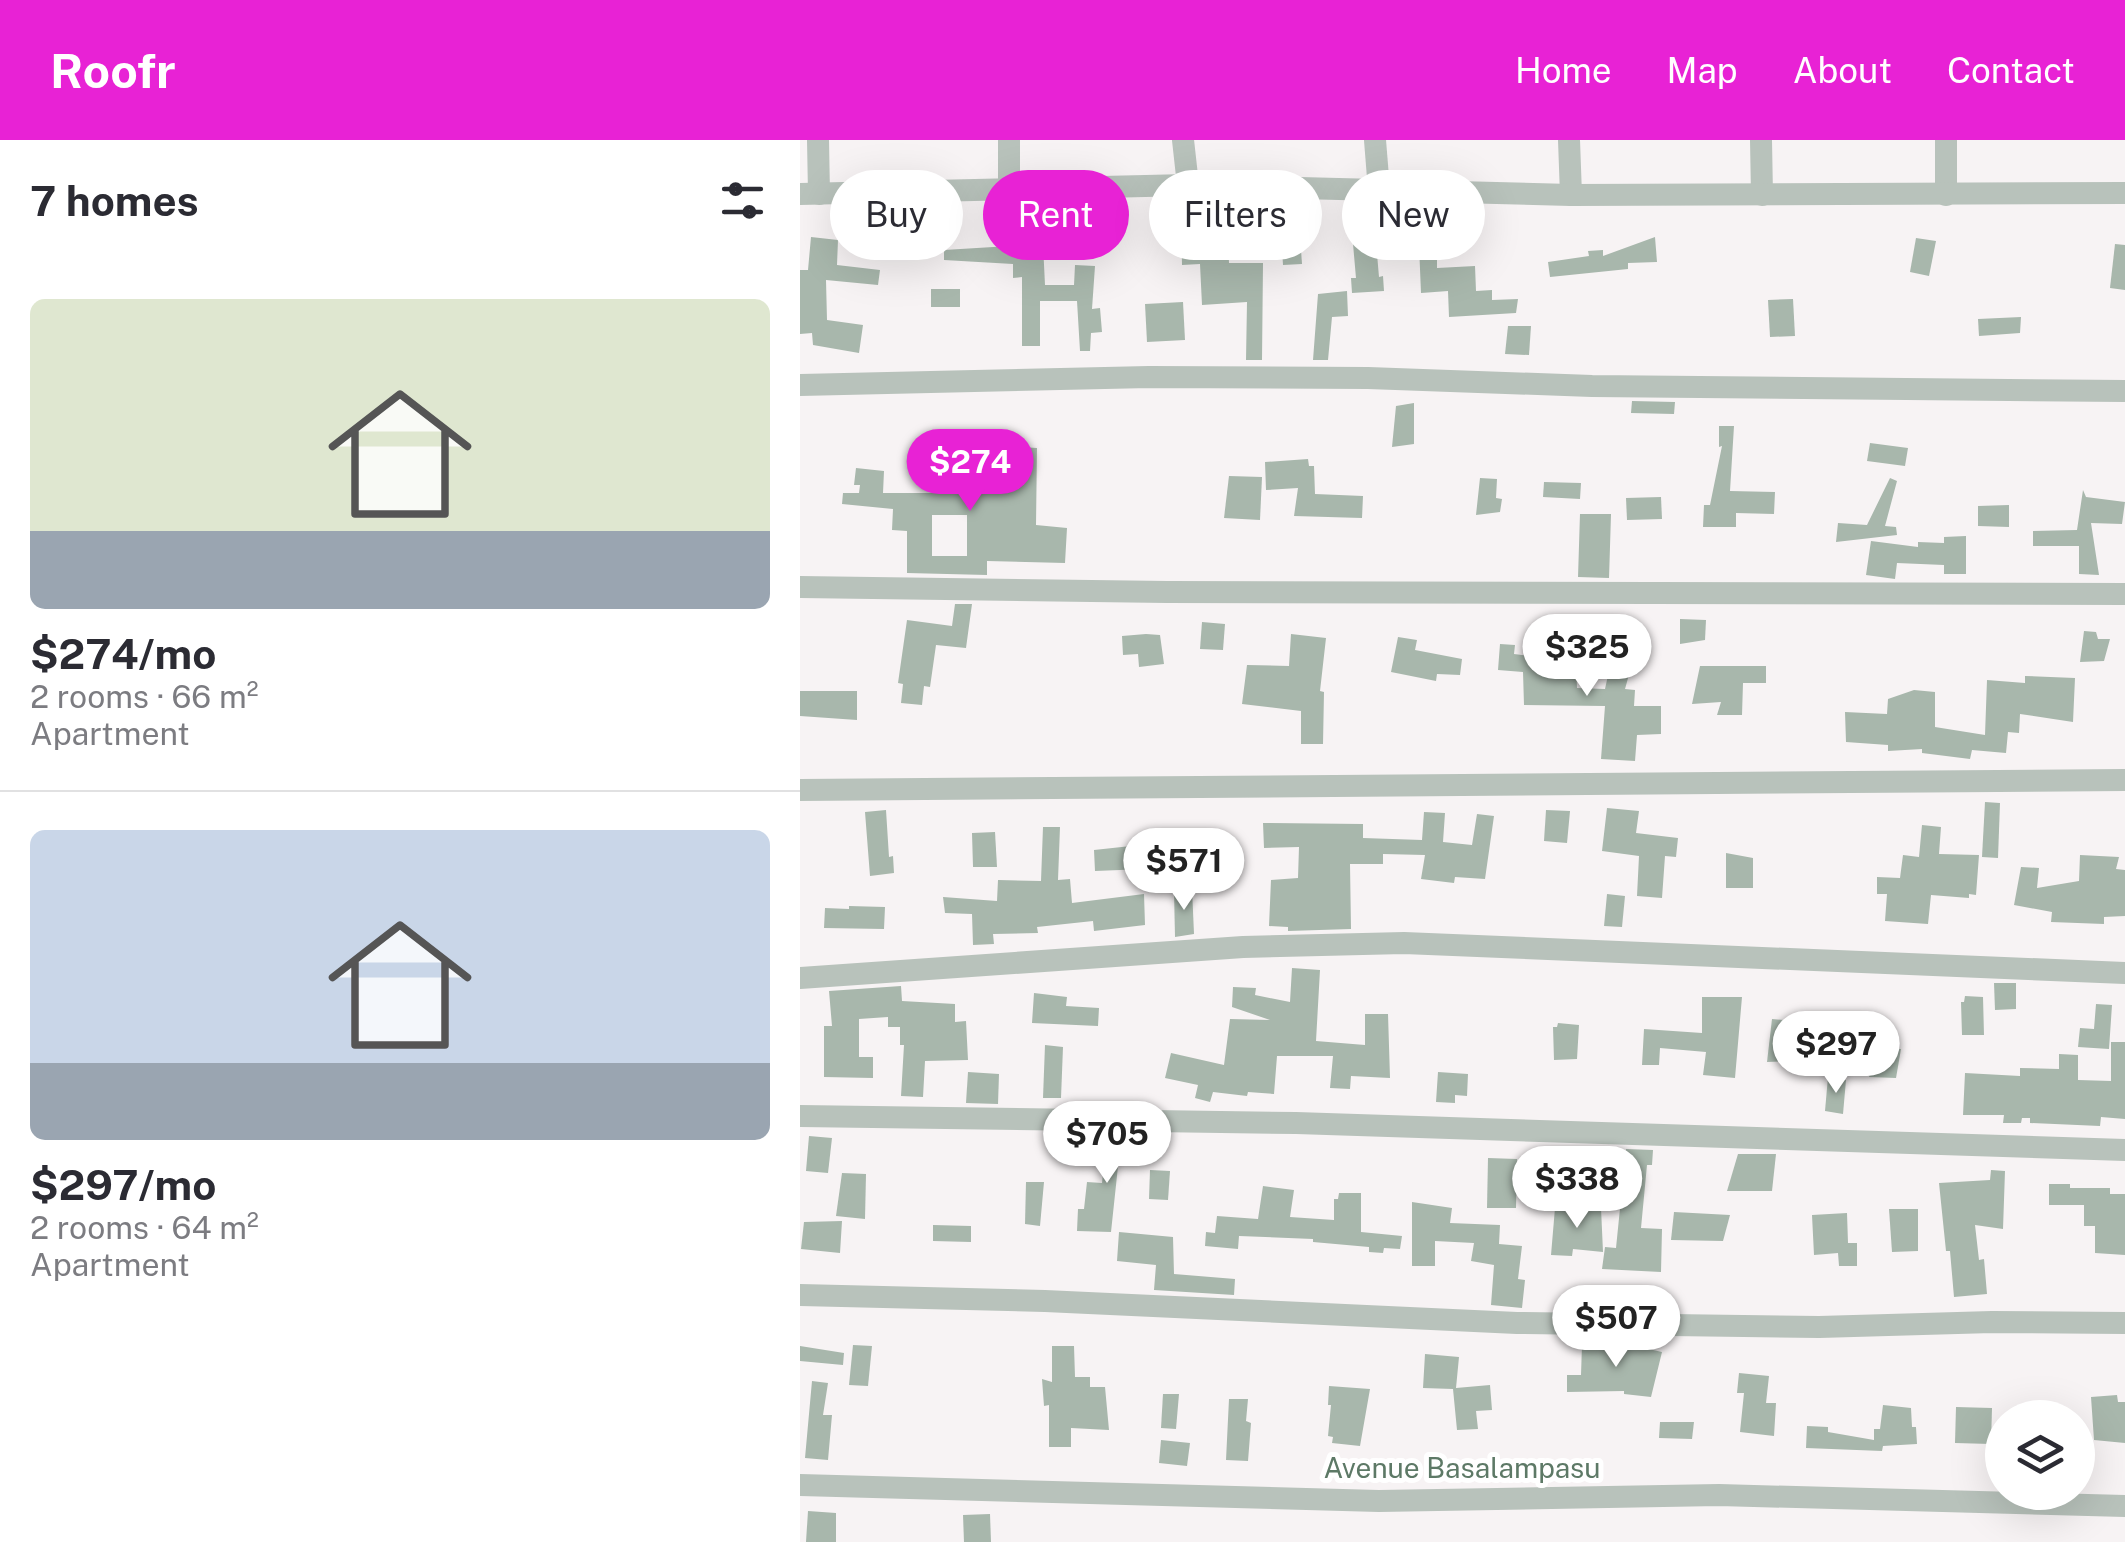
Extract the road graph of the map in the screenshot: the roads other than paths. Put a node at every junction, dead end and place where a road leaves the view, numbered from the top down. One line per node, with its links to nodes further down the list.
1 (818, 140): 13 (street)
2 (1010, 140): 8 (street)
3 (1183, 140): 9 (street)
4 (1375, 140): 10 (street)
5 (1569, 140): 14 (street)
6 (1761, 140): 16 (street)
7 (1946, 140): 17 (street)
8 (1009, 170)
9 (1186, 170)
10 (1377, 170)
11 (983, 191): 13 (street)
12 (1485, 192): 14 (street)
13 (809, 194)
14 (1571, 194): 16 (street)
15 (2125, 194): 17 (street)
16 (1762, 195): 17 (street)
17 (1946, 195)
18 (800, 385): 19 (street)
19 (2125, 391)
20 (800, 586): 21 (street)
21 (2125, 594)
22 (2125, 780): 23 (street)
23 (800, 790)
24 (2125, 972): 25 (street)
25 (800, 978)
26 (800, 1116): 27 (street)
27 (2125, 1150)
28 (800, 1295): 29 (street)
29 (2125, 1323)
30 (800, 1485): 31 (street, Avenue Basalampasu)
31 (2125, 1506)

